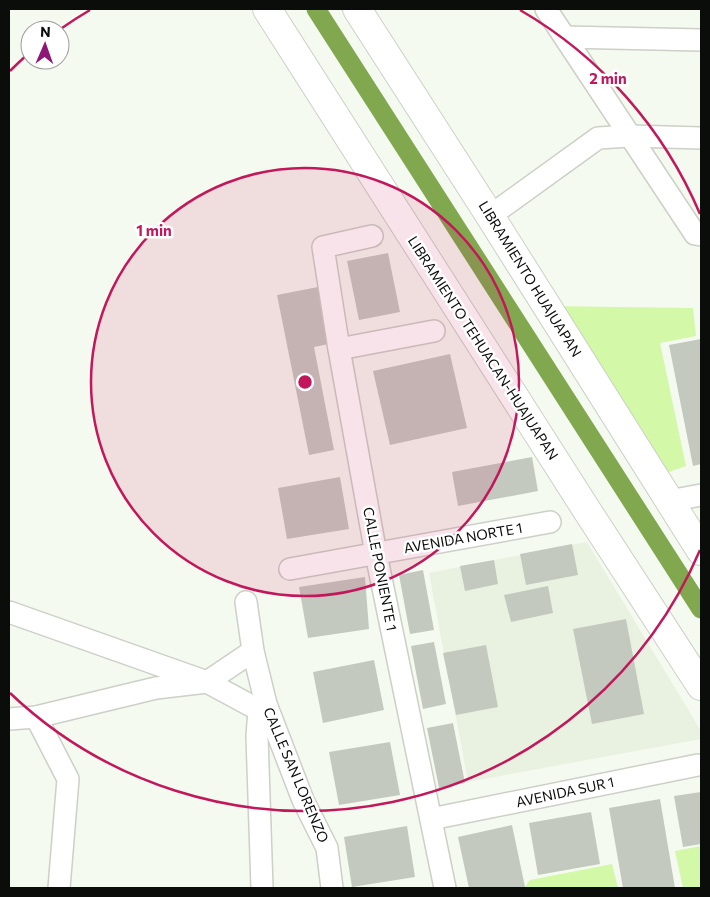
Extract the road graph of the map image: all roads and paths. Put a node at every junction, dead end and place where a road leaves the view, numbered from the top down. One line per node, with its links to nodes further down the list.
1 (267, 9): 23 (main road, LIBRAMIENTO TEHUACAN-HUAJUAPAN)
2 (357, 9): 8 (main road, LIBRAMIENTO HUAJUAPAN)
3 (546, 9): 4 (street)
4 (565, 37): 5 (street); 6 (street)
5 (701, 40)
6 (630, 136): 7 (street); 8 (street); 9 (street)
7 (701, 138)
8 (490, 216): 14 (main road, LIBRAMIENTO HUAJUAPAN)
9 (701, 235)
10 (372, 236): 12 (street, CALLE PONIENTE 1)
11 (434, 331): 12 (street)
12 (339, 349): 17 (street, CALLE PONIENTE 1)
13 (701, 495): 14 (street)
14 (669, 501): 16 (main road, LIBRAMIENTO HUAJUAPAN)
15 (550, 522): 17 (street, AVENIDA NORTE 1)
16 (701, 551)
17 (376, 554): 18 (street, AVENIDA NORTE 1); 28 (street, CALLE PONIENTE 1)
18 (290, 569)
19 (246, 602): 21 (street, CALLE SAN LORENZO)
20 (9, 612): 22 (street)
21 (253, 651): 22 (street); 24 (street, CALLE SAN LORENZO)
22 (207, 682): 24 (street); 25 (street)
23 (701, 686)
24 (262, 707): 30 (street); 31 (street, CALLE SAN LORENZO)
25 (36, 717): 26 (street); 29 (street)
26 (9, 719)
27 (698, 765): 28 (street, AVENIDA SUR 1)
28 (431, 819): 32 (street, CALLE PONIENTE 1)
29 (59, 888)
30 (262, 888)
31 (332, 888)
32 (445, 888)

